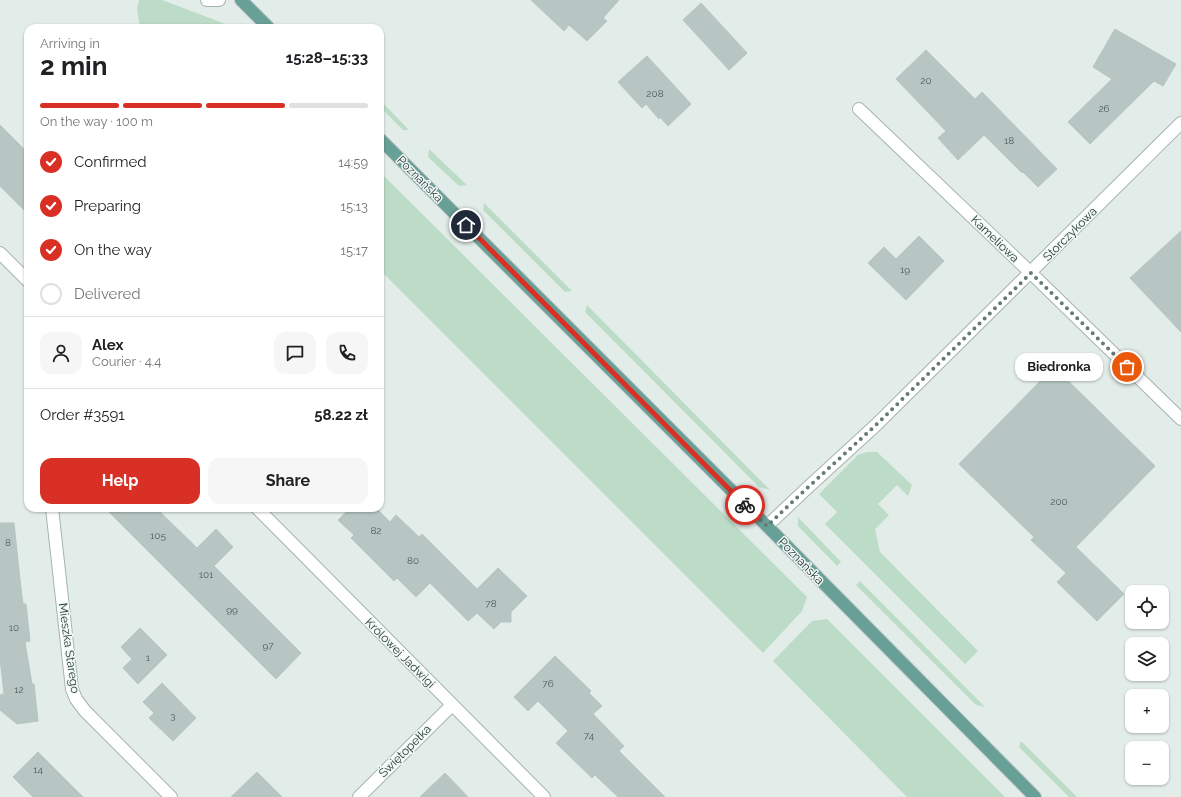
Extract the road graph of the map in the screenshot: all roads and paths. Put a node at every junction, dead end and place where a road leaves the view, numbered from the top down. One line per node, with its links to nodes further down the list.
1 (207, 0): 2 (street)
2 (219, 0)
3 (241, 0): 4 (main road)
4 (264, 24)
5 (859, 109): 9 (street, Kameliowa)
6 (1181, 123): 9 (street, Storczykowa)
7 (384, 143): 14 (main road, Poznańska)
8 (0, 253): 10 (street)
9 (1031, 273): 11 (street, Kameliowa); 14 (street, Storczykowa)
10 (24, 277)
11 (1181, 419)
12 (52, 512): 16 (street, Mieszka Starego)
13 (261, 512): 15 (street, Królowej Jadwigi)
14 (767, 526): 19 (main road, Poznańska)
15 (452, 705): 17 (street, Świętopełka); 18 (street, Królowej Jadwigi)
16 (171, 797)
17 (359, 797)
18 (544, 797)
19 (1035, 797)

